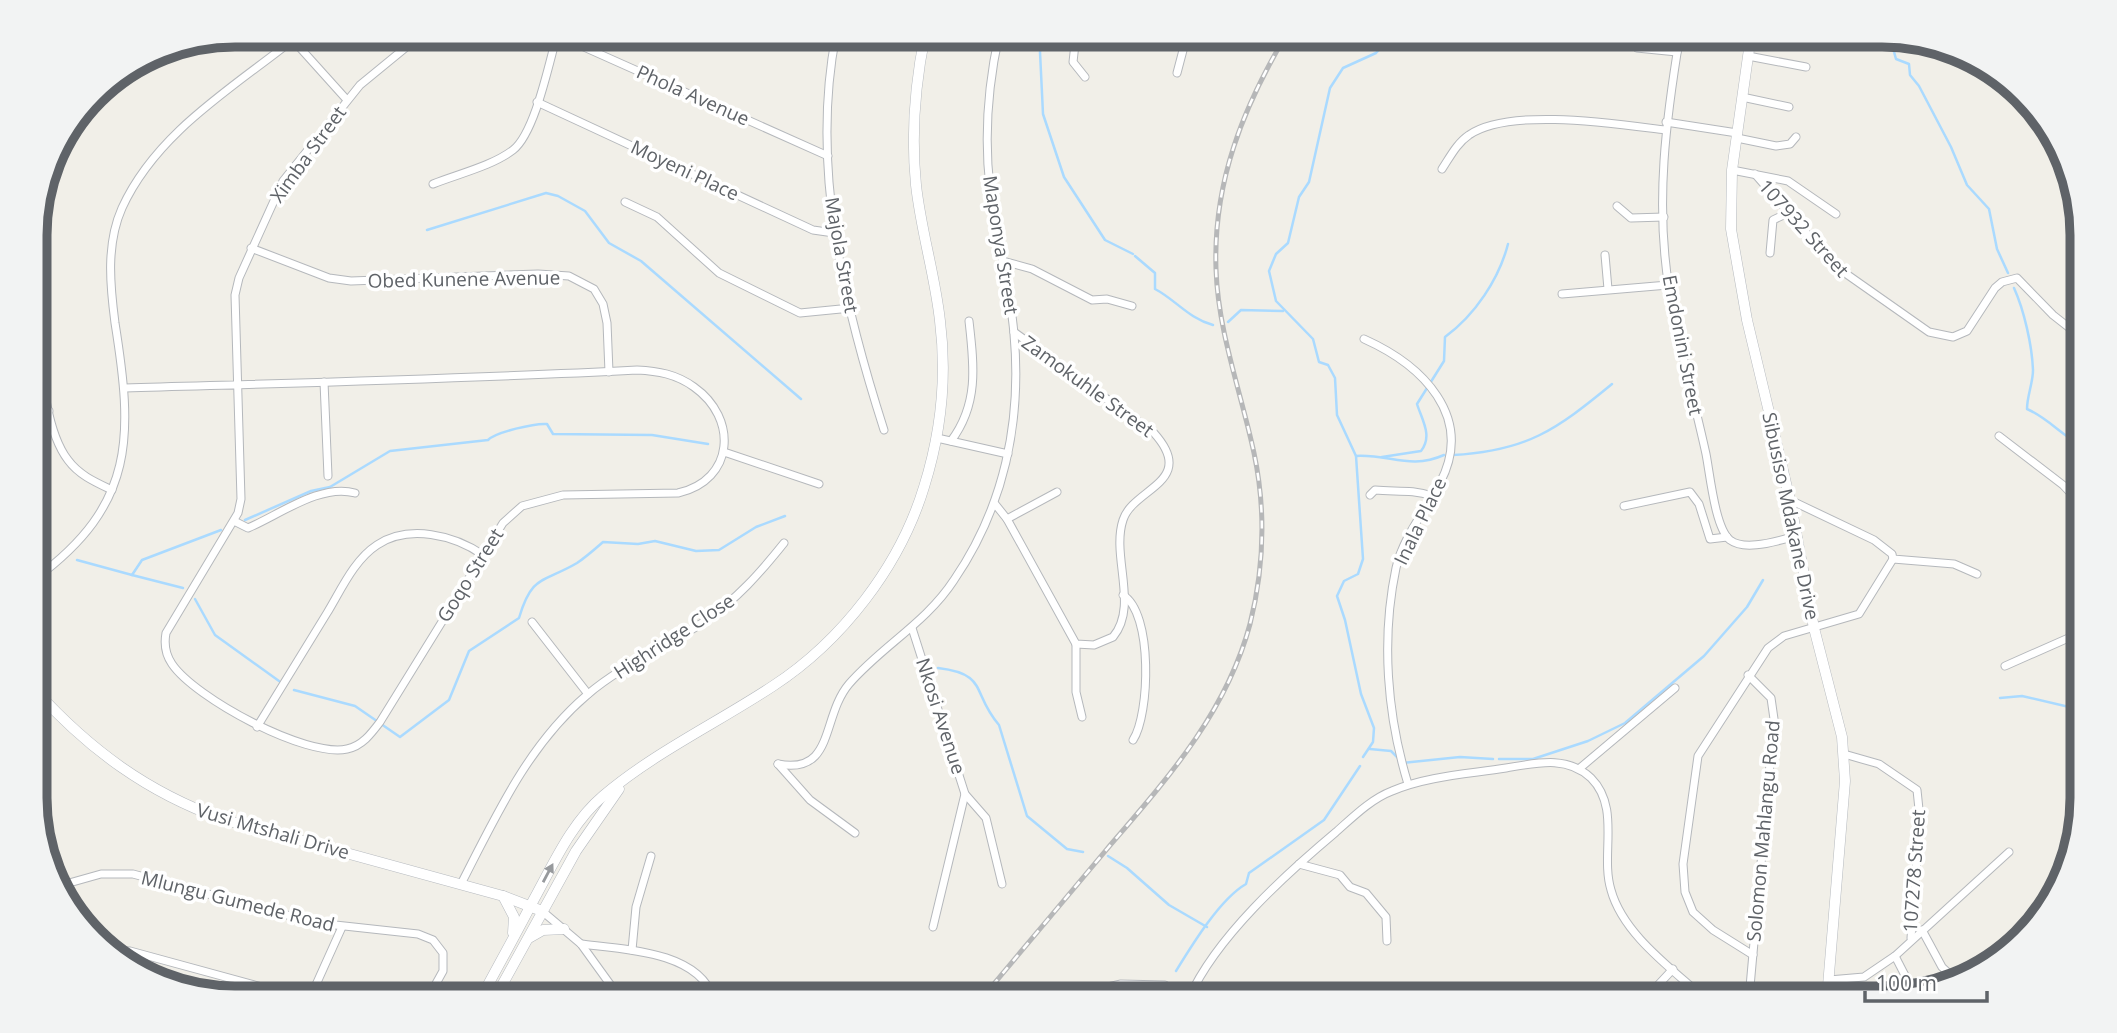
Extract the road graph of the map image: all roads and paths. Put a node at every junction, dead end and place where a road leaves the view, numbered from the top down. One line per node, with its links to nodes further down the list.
1 (285, 47): 53 (street)
2 (303, 47): 20 (street)
3 (406, 47): 20 (street, Ximba Street)
4 (553, 47): 21 (street)
5 (584, 47): 26 (street, Phola Avenue)
6 (834, 47): 26 (street, Majola Street)
7 (923, 47): 58 (street)
8 (997, 47): 40 (street, Maponya Street)
9 (1075, 47): 18 (street)
10 (1184, 47): 17 (street)
11 (1678, 47): 14 (street, Emdonini Street)
12 (1749, 47): 15 (street, Sibusiso Mdakane Drive)
13 (1637, 48): 14 (street)
14 (1677, 52): 23 (street, Emdonini Street)
15 (1748, 56): 16 (street); 19 (street, Sibusiso Mdakane Drive)
16 (1806, 67)
17 (1177, 73)
18 (1085, 77)
19 (1742, 97): 22 (street); 24 (street, Sibusiso Mdakane Drive)
20 (347, 100): 37 (street, Ximba Street)
21 (537, 102): 30 (street); 36 (street, Moyeni Place)
22 (1790, 107)
23 (1665, 126): 24 (street); 27 (street); 35 (street, Emdonini Street)
24 (1737, 135): 25 (street); 28 (street, Sibusiso Mdakane Drive)
25 (1796, 136)
26 (828, 156): 36 (street, Majola Street)
27 (1442, 169)
28 (1732, 170): 29 (street); 70 (street, Sibusiso Mdakane Drive)
29 (1755, 174): 33 (street, 107932 Street); 34 (street)
30 (433, 184)
31 (625, 202): 45 (street)
32 (1617, 206): 35 (street)
33 (1790, 212): 38 (street); 47 (street, 107932 Street)
34 (1836, 214)
35 (1664, 216): 41 (street, Emdonini Street)
36 (834, 233): 45 (street, Majola Street)
37 (251, 248): 50 (street, Obed Kunene Avenue); 52 (street, Ximba Street)
38 (1770, 253)
39 (1605, 255): 42 (street)
40 (1003, 261): 44 (street); 48 (street, Maponya Street)
41 (1668, 285): 42 (street); 75 (street, Emdonini Street)
42 (1608, 289): 43 (street)
43 (1562, 293)
44 (1132, 306)
45 (851, 308): 56 (street, Majola Street)
46 (969, 321): 59 (street)
47 (2070, 328)
48 (1014, 332): 61 (street, Maponya Street); 82 (street, Zamokuhle Street)
49 (1364, 339): 69 (street, Inala Place)
50 (609, 372): 51 (street); 60 (street)
51 (324, 382): 52 (street); 62 (street)
52 (238, 385): 53 (street); 74 (street, Goqo Street)
53 (125, 388): 64 (street)
54 (48, 401): 55 (street)
55 (49, 411): 64 (street)
56 (884, 430)
57 (1999, 436): 66 (street)
58 (937, 438): 59 (street); 98 (street)
59 (951, 441): 61 (street)
60 (724, 452): 63 (street); 78 (street, Goqo Street)
61 (1008, 454): 71 (street, Maponya Street)
62 (328, 476)
63 (819, 484)
64 (112, 491): 80 (street)
65 (1057, 492): 73 (street)
66 (2070, 492)
67 (355, 493): 74 (street)
68 (1370, 495): 69 (street)
69 (1432, 496): 99 (street, Inala Place)
70 (1790, 500): 76 (street, Sibusiso Mdakane Drive); 79 (street)
71 (995, 504): 73 (street); 84 (street, Maponya Street)
72 (1624, 506): 75 (street)
73 (1007, 519): 87 (street)
74 (234, 522): 94 (street, Goqo Street)
75 (1727, 537): 76 (street)
76 (1797, 537): 85 (street, Sibusiso Mdakane Drive)
77 (784, 543): 91 (street, Highridge Close)
78 (483, 555): 94 (street); 94 (street, Goqo Street)
79 (1893, 559): 81 (street); 85 (street)
80 (47, 569)
81 (1977, 574)
82 (1123, 595): 87 (street, Zamokuhle Street); 95 (street)
83 (532, 622): 91 (street)
84 (912, 628): 100 (street, Nkosi Avenue); 101 (street, Maponya Street)
85 (1815, 628): 89 (street); 96 (street, Sibusiso Mdakane Drive)
86 (2070, 637): 88 (street)
87 (1076, 644): 93 (street)
88 (2005, 666)
89 (1748, 674): 122 (street, Solomon Mahlangu Road); 122 (street)
90 (1675, 688): 97 (street)
91 (588, 694): 106 (street, Highridge Close)
92 (47, 702): 106 (street, Vusi Mtshali Drive)
93 (1082, 717)
94 (257, 727)
95 (1133, 740)
96 (1844, 754): 115 (street, 107278 Street); 126 (street, Sibusiso Mdakane Drive)
97 (1580, 768): 99 (street); 124 (street)
98 (623, 783): 109 (street, one-way to 98); 110 (street)
99 (1408, 784): 104 (street)
100 (965, 794): 107 (street); 112 (street, Nkosi Avenue)
101 (855, 833)
102 (2009, 852): 114 (street)
103 (651, 856): 120 (street)
104 (1299, 864): 117 (street); 130 (street)
105 (68, 883): 111 (street, Mlungu Gumede Road)
106 (461, 884): 108 (street, Vusi Mtshali Drive)
107 (1002, 884)
108 (503, 896): 109 (street, Vusi Mtshali Drive); 119 (street)
109 (531, 905): 110 (street, Vusi Mtshali Drive); 119 (street)
110 (542, 911): 113 (street); 116 (street)
111 (342, 927): 136 (street); 137 (street, Mlungu Gumede Road)
112 (933, 927)
113 (565, 929): 116 (street); 118 (street)
114 (1922, 930): 115 (street); 125 (street)
115 (1912, 938): 123 (street, 107278 Street)
116 (526, 940): 139 (street)
117 (1387, 941)
118 (581, 944): 120 (street); 140 (street)
119 (507, 950): 138 (street)
120 (632, 950): 141 (street)
121 (127, 951): 135 (street)
122 (1753, 955): 133 (street, Solomon Mahlangu Road)
123 (1895, 956): 126 (street, 107278 Street); 127 (street)
124 (1672, 969): 131 (street); 132 (street)
125 (1949, 973)
126 (1829, 980): 134 (street, Sibusiso Mdakane Drive)
127 (1909, 983)
128 (1115, 985): 129 (street)
129 (1166, 985)
130 (1195, 985)
131 (1658, 985)
132 (1690, 985)
133 (1750, 985)
134 (1828, 985)
135 (258, 986)
136 (315, 986)
137 (435, 986)
138 (488, 986)
139 (501, 986)
140 (611, 986)
141 (707, 986)

